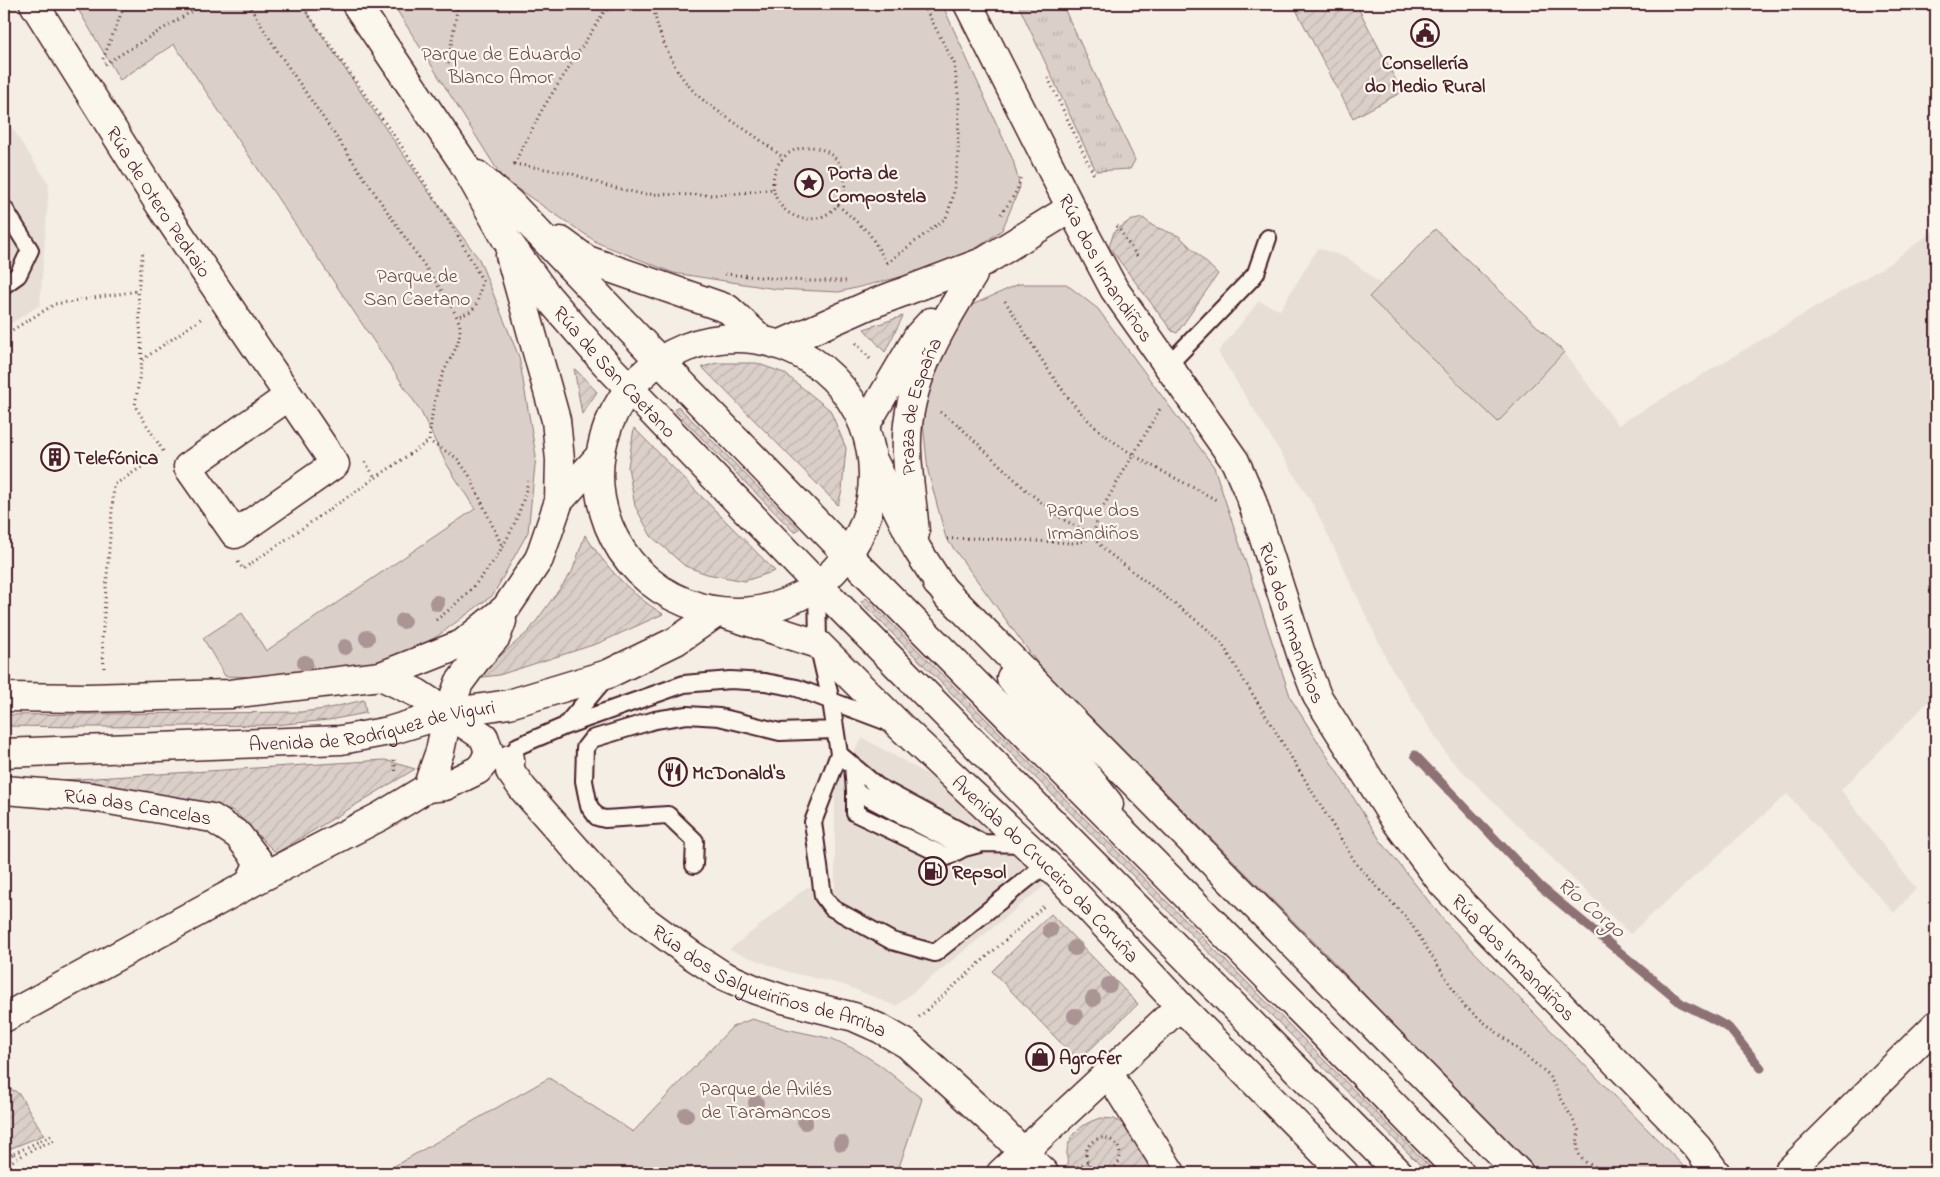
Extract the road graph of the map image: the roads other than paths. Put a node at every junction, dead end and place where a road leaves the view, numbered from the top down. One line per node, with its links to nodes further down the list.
1 (34, 4): 16 (street, Rúa de Otero Pedraio)
2 (356, 4): 4 (street, Rúa de San Caetano)
3 (968, 4): 7 (street, Rúa dos Irmandiños)
4 (462, 161): 5 (street, Rúa de San Caetano); 9 (street, Rúa de San Caetano)
5 (510, 203): 12 (street); 13 (street, Rúa de San Caetano)
6 (4, 208): 11 (lane)
7 (1071, 208): 10 (street, Praza de España); 14 (street, Rúa dos Irmandiños)
8 (1268, 238): 14 (lane)
9 (506, 239): 15 (street, Rúa de San Caetano); 20 (street)
10 (979, 268): 12 (street, Praza de España); 17 (street, Praza de España); 21 (street, Praza de España)
11 (4, 285)
12 (772, 342): 13 (street, Praza de España); 17 (street, Praza de España)
13 (659, 360): 15 (street, Praza de España); 22 (street, Rúa de San Caetano)
14 (1168, 365): 61 (street, Rúa dos Irmandiños)
15 (630, 387): 18 (street, Praza de España); 24 (street, Rúa de San Caetano)
16 (288, 396): 16 (street, Rúa de Otero Pedraio)
17 (865, 426): 19 (street, Praza de España)
18 (599, 457): 20 (street); 26 (street, Praza de España)
19 (873, 460): 21 (street); 22 (street, Praza de España)
20 (559, 501): 25 (street)
21 (917, 549): 23 (street)
22 (848, 555): 24 (street, Praza de España); 45 (street)
23 (938, 583): 45 (street); 60 (street)
24 (818, 584): 26 (street, Praza de España); 27 (lane); 58 (street, Avenida do Cruceiro da Coruña)
25 (506, 608): 29 (street); 33 (street)
26 (718, 612): 27 (street, Avenida do Cruceiro da Coruña); 28 (street, Avenida de Rodríguez de Viguri)
27 (818, 644): 31 (lane); 35 (street, Avenida do Cruceiro da Coruña)
28 (608, 674): 32 (street, Avenida de Rodríguez de Viguri); 34 (lane)
29 (381, 676): 30 (street); 33 (street, Rúa dos Salgueiriños de Arriba)
30 (4, 697)
31 (831, 701): 34 (lane); 35 (lane); 36 (lane)
32 (509, 704): 33 (street, Avenida de Rodríguez de Viguri); 39 (street)
33 (448, 713): 37 (street, Avenida de Rodríguez de Viguri); 39 (street, Rúa dos Salgueiriños de Arriba); 41 (street)
34 (565, 726): 39 (lane)
35 (900, 726): 44 (street, Avenida do Cruceiro da Coruña)
36 (834, 730): 38 (lane); 47 (lane)
37 (4, 753)
38 (839, 754): 40 (lane); 46 (lane)
39 (503, 761): 41 (street); 53 (street, Rúa dos Salgueiriños de Arriba)
40 (853, 765): 43 (lane); 43 (lane)
41 (427, 788): 48 (street)
42 (4, 790): 48 (street, Rúa das Cancelas)
43 (983, 843): 44 (lane)
44 (1026, 844): 46 (street, Avenida do Cruceiro da Coruña)
45 (1152, 861): 59 (street)
46 (1046, 864): 49 (street, Avenida do Cruceiro da Coruña)
47 (694, 865)
48 (250, 884): 50 (street)
49 (1180, 1006): 52 (street); 57 (street, Avenida do Cruceiro da Coruña)
50 (4, 1018)
51 (1936, 1025): 62 (street)
52 (1109, 1074): 53 (street); 56 (street)
53 (1024, 1152): 54 (street, Rúa dos Salgueiriños de Arriba); 55 (street)
54 (1057, 1172)
55 (1001, 1173)
56 (1171, 1173)
57 (1344, 1173)
58 (1399, 1173)
59 (1460, 1173)
60 (1519, 1173)
61 (1716, 1173)
62 (1786, 1173)

